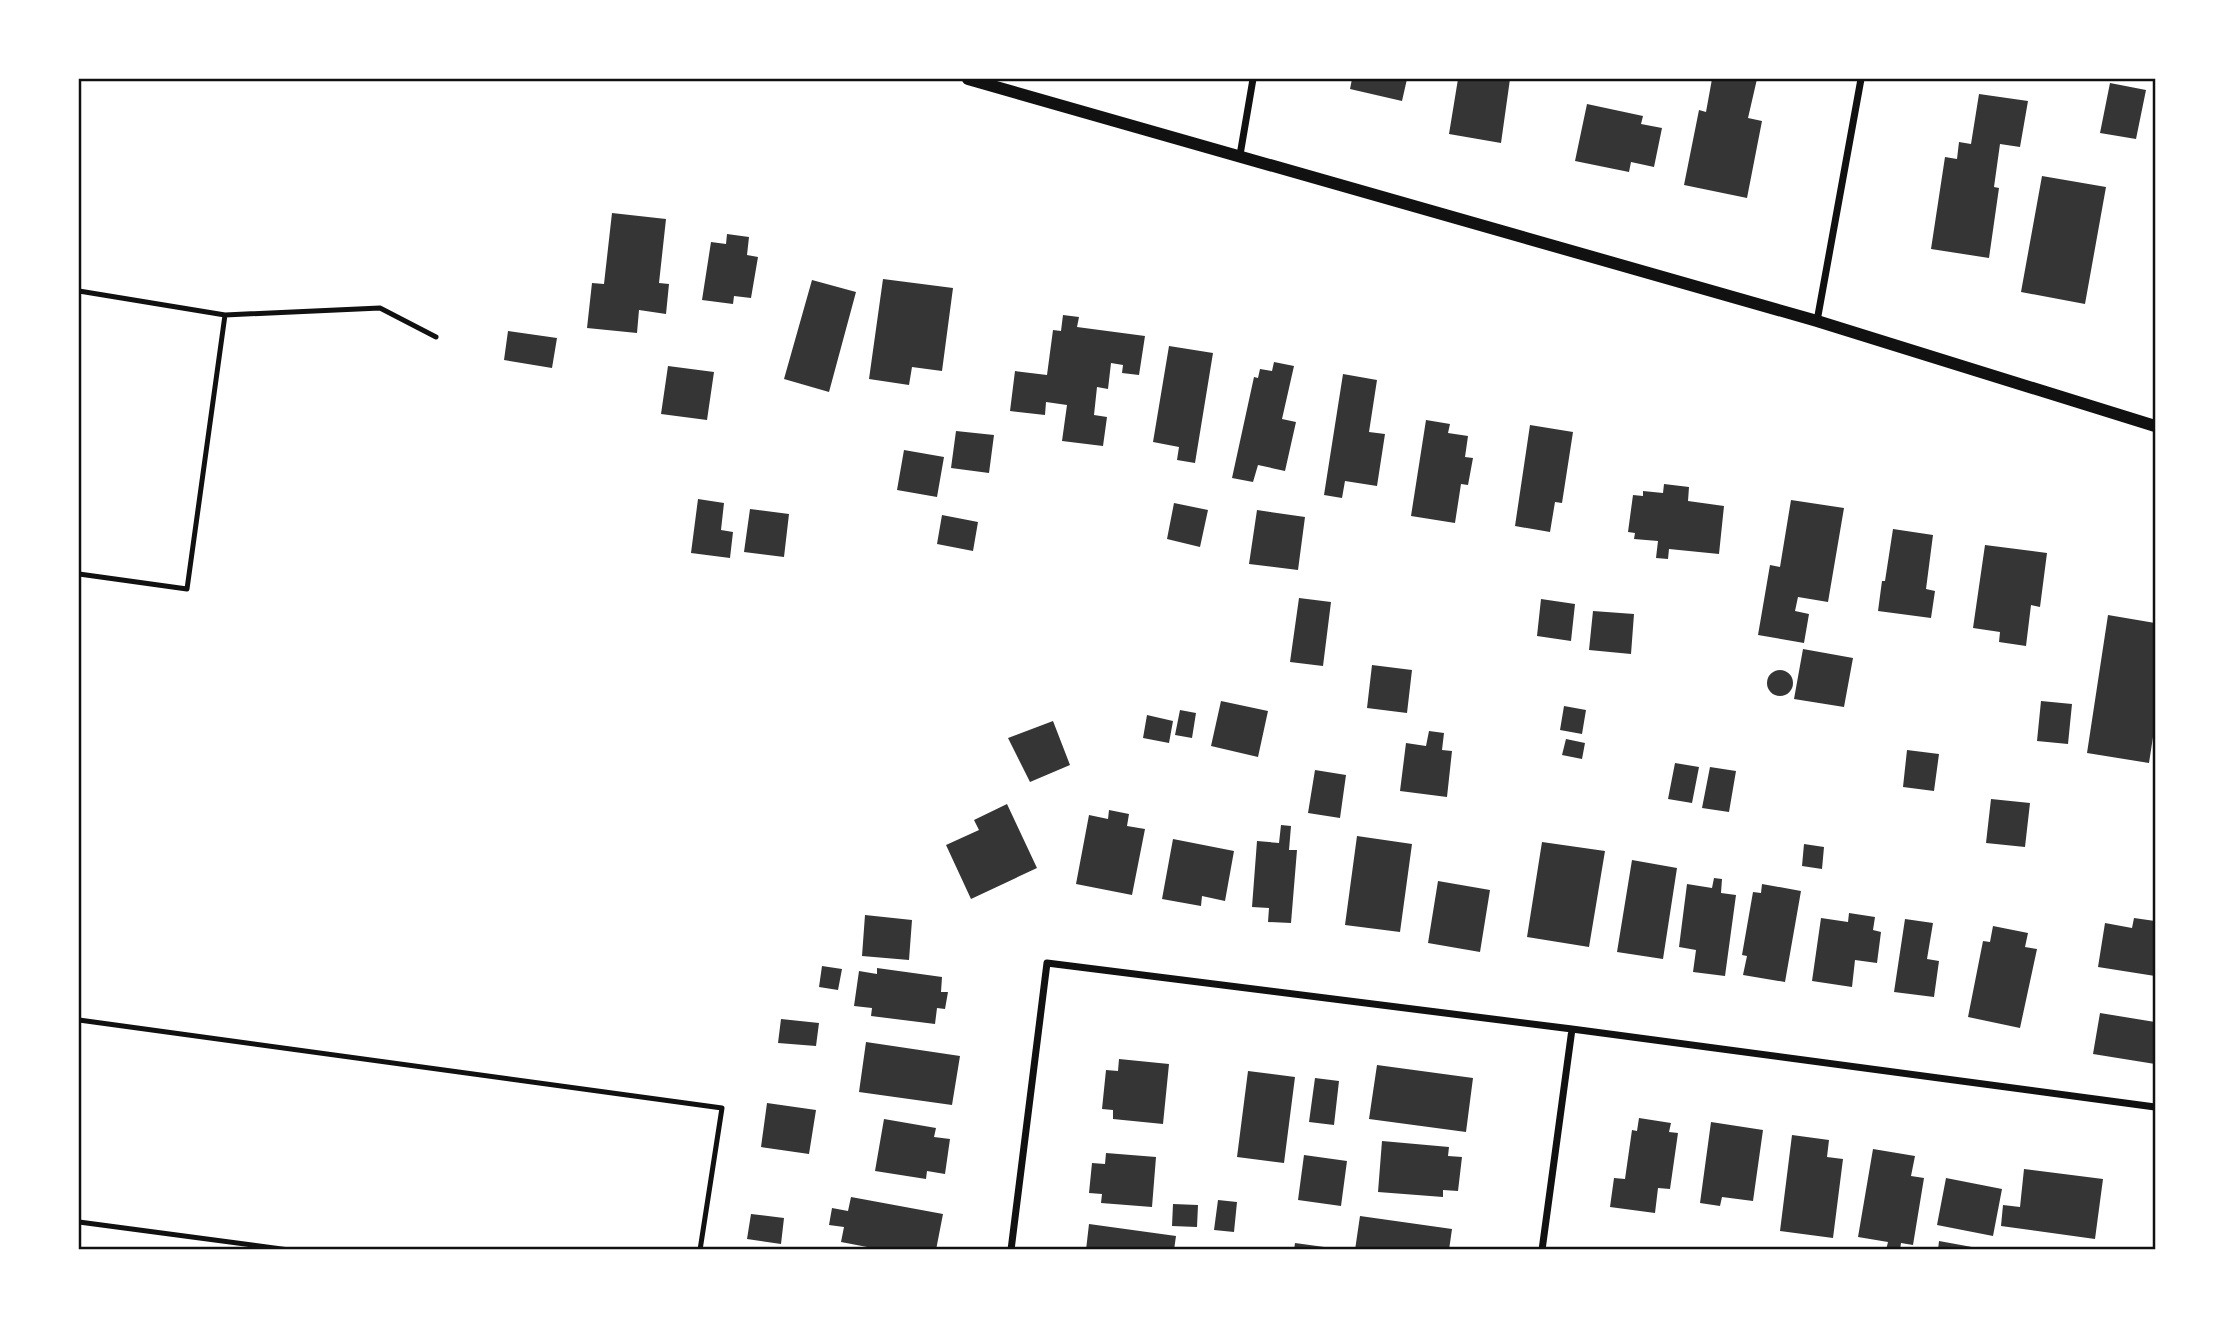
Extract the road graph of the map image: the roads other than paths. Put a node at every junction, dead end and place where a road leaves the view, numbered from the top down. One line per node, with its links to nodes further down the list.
1 (968, 79): 4 (street)
2 (1253, 79): 4 (street)
3 (1861, 79): 7 (street)
4 (1240, 155): 7 (street)
5 (79, 291): 6 (lane)
6 (225, 315): 8 (lane); 10 (lane)
7 (1817, 321): 9 (street)
8 (436, 337)
9 (2155, 426)
10 (79, 574)
11 (79, 1020): 16 (lane)
12 (1572, 1030): 13 (street); 17 (street); 18 (street)
13 (2155, 1107)
14 (79, 1222): 15 (lane)
15 (289, 1250)
16 (700, 1250)
17 (1011, 1250)
18 (1542, 1250)

